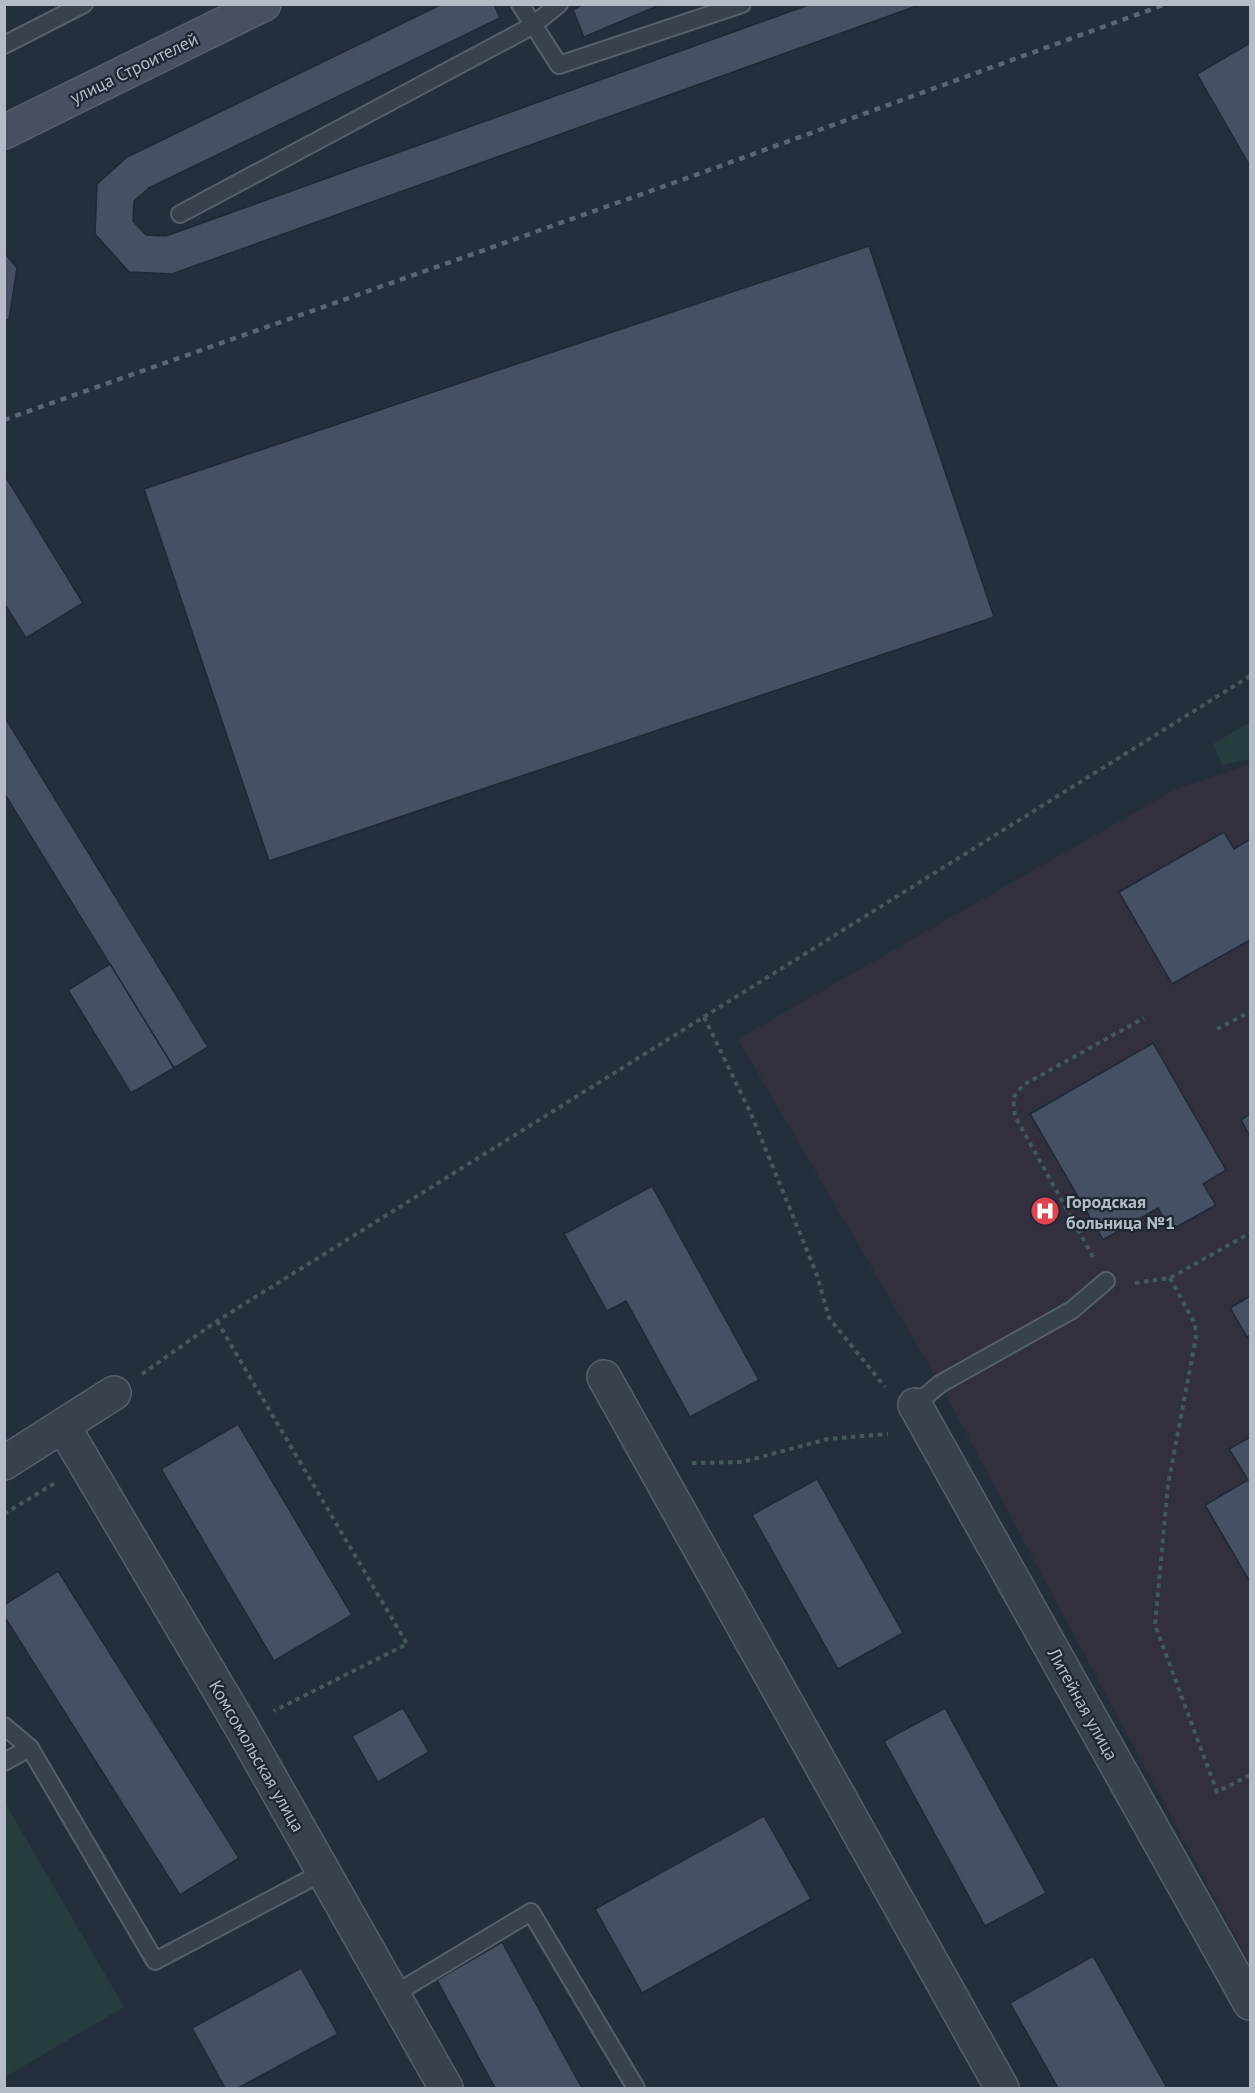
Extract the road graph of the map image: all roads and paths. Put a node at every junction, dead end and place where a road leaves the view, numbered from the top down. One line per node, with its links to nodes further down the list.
1 (84, 4): 7 (lane)
2 (264, 4): 8 (main road, улица Строителей)
3 (520, 4): 6 (lane)
4 (559, 4): 6 (lane)
5 (742, 4): 6 (lane)
6 (532, 26): 9 (lane)
7 (4, 45)
8 (4, 132)
9 (180, 214)
10 (1251, 676): 12 (path)
11 (1251, 1012): 14 (path)
12 (704, 1017): 18 (path); 21 (path)
13 (1144, 1018): 17 (path)
14 (1217, 1029)
15 (1251, 1233): 16 (path)
16 (1170, 1278): 17 (path); 31 (path)
17 (1107, 1281): 21 (lane)
18 (217, 1321): 20 (path); 28 (path)
19 (604, 1377): 25 (street)
20 (114, 1393): 22 (street)
21 (910, 1408): 25 (path); 34 (street, Литейная улица)
22 (63, 1426): 23 (street); 24 (street, Комсомольская улица)
23 (4, 1463)
24 (85, 1464): 26 (path); 28 (street, Комсомольская улица)
25 (653, 1464): 37 (street)
26 (4, 1514)
27 (4, 1726): 29 (lane)
28 (242, 1728): 32 (street, Комсомольская улица)
29 (30, 1748): 30 (lane); 32 (lane)
30 (4, 1762)
31 (1251, 1775)
32 (323, 1872): 33 (street, Комсомольская улица)
33 (393, 1995): 35 (street, Комсомольская улица); 36 (lane)
34 (1251, 2003)
35 (446, 2088)
36 (636, 2088)
37 (1002, 2088)

